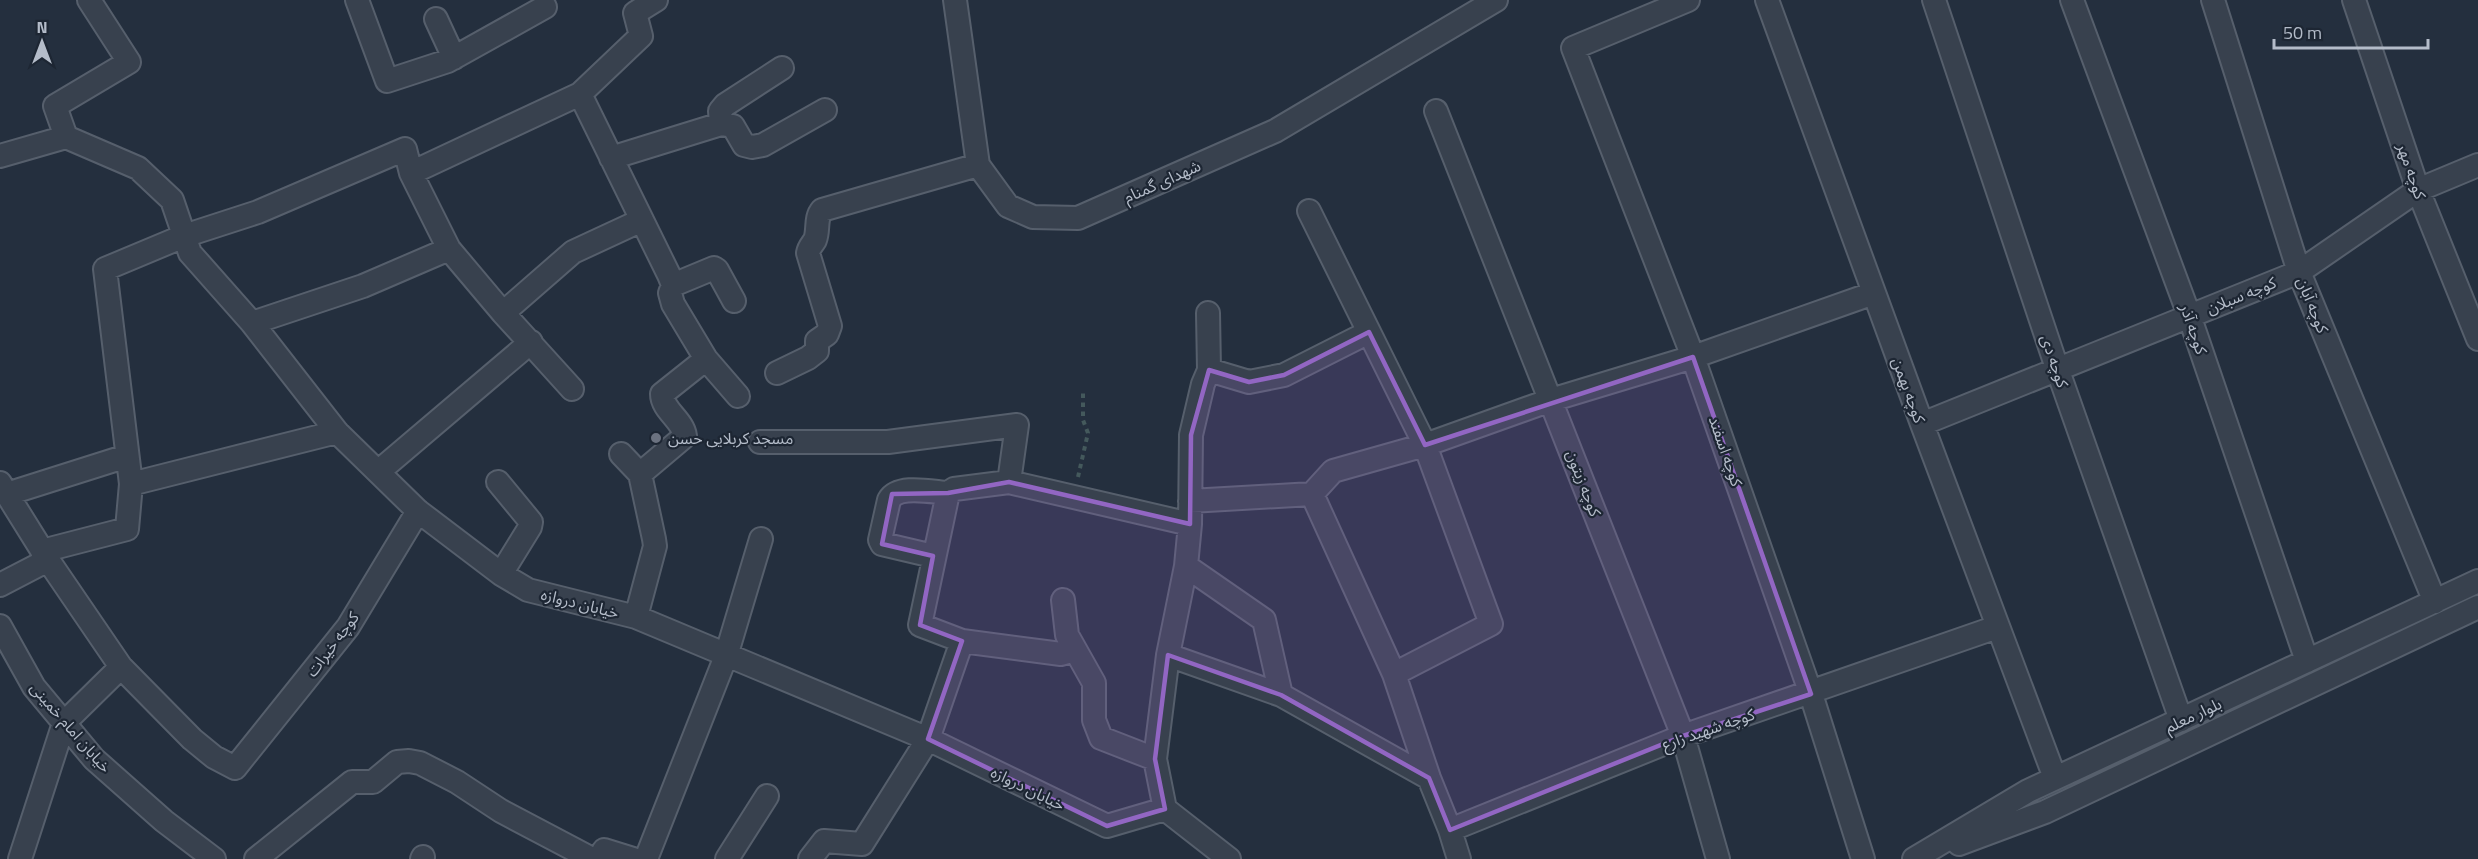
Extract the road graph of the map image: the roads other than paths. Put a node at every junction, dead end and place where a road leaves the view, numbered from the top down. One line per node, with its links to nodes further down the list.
1 (89, 0): 21 (street)
2 (357, 0): 15 (street)
3 (656, 0): 12 (street)
4 (955, 0): 24 (street, شهدای گمنام)
5 (1496, 0): 24 (street, شهدای گمنام)
6 (1688, 0): 43 (street, کوچه اسفند)
7 (1767, 0): 34 (street, کوچه بهمن)
8 (1934, 0): 45 (street, کوچه دی)
9 (2072, 0): 38 (street, کوچه آذر)
10 (2213, 0): 32 (street, کوچه آبان)
11 (2354, 0): 27 (street, کوچه مهر)
12 (632, 6): 17 (street)
13 (545, 7): 15 (street)
14 (436, 19): 15 (street)
15 (454, 58)
16 (782, 68): 20 (street)
17 (580, 94): 23 (street); 26 (street)
18 (825, 110): 20 (street)
19 (1437, 111): 50 (street, کوچه زیتون)
20 (721, 124): 23 (street)
21 (66, 137): 22 (street); 30 (street, خیابان دروازه)
22 (0, 156)
23 (611, 158): 29 (street)
24 (978, 165): 47 (street)
25 (2478, 165): 27 (street, کوچه سبلان)
26 (411, 173): 30 (street); 31 (street)
27 (2418, 190): 32 (street, کوچه سبلان); 41 (street, کوچه مهر)
28 (1309, 211): 40 (street)
29 (642, 220): 33 (street); 36 (street)
30 (184, 236): 39 (street, خیابان دروازه); 56 (street)
31 (449, 249): 36 (street); 39 (street)
32 (2299, 272): 38 (street, کوچه سبلان); 76 (street, کوچه آبان)
33 (673, 285): 35 (street); 44 (street)
34 (1874, 294): 43 (street); 51 (street, کوچه بهمن)
35 (734, 301)
36 (503, 313): 42 (street)
37 (1208, 313): 46 (street)
38 (2189, 315): 45 (street, کوچه سبلان); 85 (street, کوچه آذر)
39 (252, 323): 52 (street, خیابان دروازه)
40 (1370, 332): 46 (street); 54 (street)
41 (2478, 339)
42 (531, 342): 48 (street); 57 (street)
43 (1693, 357): 50 (street); 88 (street, کوچه اسفند)
44 (706, 359): 49 (street); 58 (street)
45 (2057, 368): 51 (street, کوچه سبلان); 90 (street, کوچه دی)
46 (1209, 370): 65 (street)
47 (777, 373)
48 (573, 389)
49 (738, 396)
50 (1551, 400): 54 (street); 92 (street, کوچه زیتون)
51 (1922, 424): 80 (street, کوچه بهمن)
52 (337, 432): 57 (street, خیابان دروازه); 61 (street)
53 (760, 442): 60 (street)
54 (1425, 445): 64 (street); 87 (street)
55 (621, 454): 58 (street)
56 (127, 456): 61 (street); 62 (street)
57 (378, 472): 66 (street, خیابان دروازه)
58 (639, 474): 78 (street)
59 (498, 482): 72 (street)
60 (1009, 482): 63 (street); 67 (street)
61 (130, 484): 69 (street)
62 (3, 489): 69 (street)
63 (948, 492): 70 (street); 70 (street)
64 (1312, 494): 65 (street); 87 (street)
65 (1190, 501): 67 (street)
66 (418, 511): 72 (street, خیابان دروازه); 86 (street, کوچه خیرات)
67 (1190, 525): 71 (street)
68 (761, 539): 84 (street)
69 (45, 555): 74 (street); 86 (street)
70 (933, 556): 81 (street)
71 (1186, 566): 83 (street); 89 (street)
72 (501, 574): 78 (street, خیابان دروازه)
73 (2478, 581): 76 (street, بلوار معلم)
74 (0, 585)
75 (1063, 600): 82 (street)
76 (2434, 602): 85 (street, بلوار معلم)
77 (2478, 607): 114 (street, بلوار معلم)
78 (636, 617): 84 (street, خیابان دروازه)
79 (0, 626): 91 (street, خیابان امام خمینی)
80 (1998, 627): 88 (street, کوچه شهید زارع); 96 (street, کوچه بهمن)
81 (962, 641): 82 (street); 93 (street)
82 (1073, 647): 94 (street)
83 (1168, 655): 89 (street); 94 (street)
84 (726, 656): 93 (street, خیابان دروازه); 107 (street)
85 (2307, 661): 90 (street, بلوار معلم)
86 (121, 668): 91 (street)
87 (1394, 674): 95 (street)
88 (1811, 694): 92 (street, کوچه شهید زارع); 113 (street, کوچه اسفند)
89 (1281, 695): 95 (street)
90 (2181, 720): 96 (street, بلوار معلم)
91 (64, 723): 101 (street, خیابان امام خمینی); 102 (street)
92 (1683, 736): 99 (street, کوچه شهید زارع); 112 (street, کوچه زیتون)
93 (928, 739): 98 (street, خیابان دروازه); 100 (street)
94 (1155, 759): 98 (street)
95 (1429, 778): 99 (street)
96 (2055, 778): 114 (street, بلوار معلم)
97 (766, 796): 108 (street)
98 (1165, 809): 110 (street)
99 (1450, 830): 111 (street)
100 (863, 852): 109 (street)
101 (209, 858)
102 (20, 859)
103 (256, 859): 104 (street)
104 (592, 859)
105 (599, 859): 106 (street)
106 (633, 859)
107 (646, 859)
108 (727, 859)
109 (810, 859)
110 (1229, 859)
111 (1459, 859)
112 (1718, 859)
113 (1863, 859)
114 (1916, 859)

